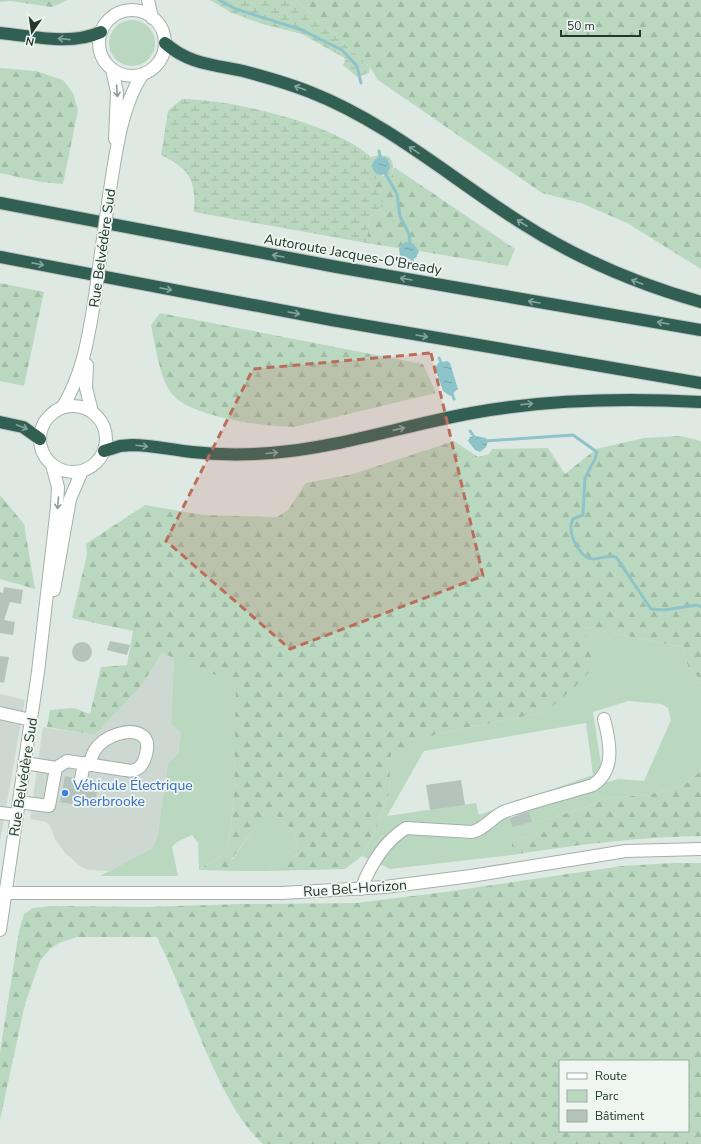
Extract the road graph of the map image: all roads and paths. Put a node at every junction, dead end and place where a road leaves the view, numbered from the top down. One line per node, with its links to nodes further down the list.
1 (129, 0): 3 (street)
2 (148, 0): 4 (street)
3 (122, 12): 4 (street); 5 (street)
4 (152, 18): 7 (street)
5 (101, 32): 6 (highway, one-way to 6); 8 (street)
6 (0, 34)
7 (165, 44): 9 (street); 13 (highway, one-way to 7)
8 (112, 68): 9 (street); 10 (street, Rue Belvédère Sud, one-way to 10)
9 (143, 74): 10 (street, Rue Belvédère Sud)
10 (114, 162): 15 (street, Rue Belvédère Sud, bridge)
11 (0, 203): 14 (highway, Autoroute Jacques-O'Bready, one-way to 11)
12 (0, 256): 16 (highway, one-way to 16)
13 (701, 302)
14 (701, 330)
15 (89, 334): 18 (street, Rue Belvédère Sud); 19 (street, Rue Belvédère Sud)
16 (701, 383)
17 (701, 402): 22 (highway, one-way to 17)
18 (62, 408): 19 (street); 21 (street)
19 (92, 412): 22 (street)
20 (0, 422): 21 (highway, one-way to 21)
21 (40, 439): 23 (street)
22 (104, 451): 24 (street)
23 (52, 465): 24 (street); 25 (street, Rue Belvédère Sud, one-way to 25)
24 (82, 471): 25 (street, Rue Belvédère Sud)
25 (38, 672): 28 (street, Rue Belvédère Sud)
26 (0, 714): 28 (street)
27 (604, 719): 37 (street)
28 (31, 720): 29 (street, Rue Belvédère Sud)
29 (25, 763): 31 (street); 33 (street, Rue Belvédère Sud)
30 (87, 764): 30 (street); 31 (street); 32 (street)
31 (56, 768): 33 (street)
32 (81, 779)
33 (19, 802): 35 (street, Rue Belvédère Sud)
34 (0, 813): 35 (street)
35 (17, 815): 38 (street, Rue Belvédère Sud)
36 (701, 849): 37 (street, Rue Bel-Horizon)
37 (360, 889): 38 (street, Rue Bel-Horizon)
38 (3, 893): 39 (street, Rue Belvédère Sud)
39 (0, 930)

